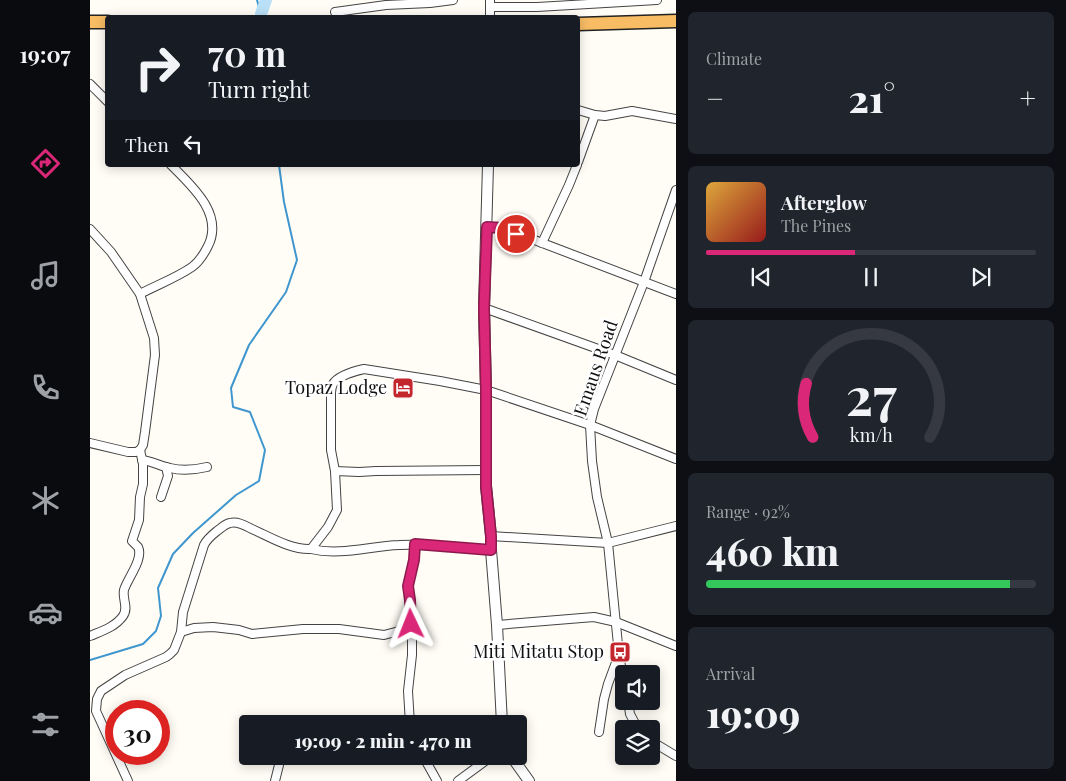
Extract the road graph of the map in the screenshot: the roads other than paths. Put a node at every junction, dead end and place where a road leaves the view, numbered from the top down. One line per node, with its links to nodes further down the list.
1 (453, 0): 5 (street)
2 (657, 0): 3 (street)
3 (537, 3): 4 (street)
4 (490, 4)
5 (335, 12)
6 (676, 21): 9 (highway)
7 (90, 22): 8 (highway)
8 (105, 22)
9 (580, 24)
10 (90, 84): 11 (street)
11 (105, 99)
12 (580, 111): 13 (street)
13 (595, 116): 14 (street); 15 (street)
14 (676, 119)
15 (580, 156)
16 (173, 167): 25 (street)
17 (488, 167): 21 (street)
18 (576, 167): 23 (street)
19 (676, 190): 20 (street, Emaus Road)
20 (674, 203): 24 (street, Emaus Road)
21 (487, 227): 23 (street); 27 (street)
22 (90, 229): 25 (street)
23 (542, 243): 24 (street)
24 (644, 282): 26 (street); 28 (street, Emaus Road)
25 (140, 294): 33 (street)
26 (676, 294)
27 (484, 308): 28 (street); 30 (street)
28 (615, 355): 29 (street); 31 (street, Emaus Road)
29 (676, 380)
30 (486, 390): 31 (street); 38 (street); 39 (street)
31 (590, 424): 34 (street); 43 (street, Emaus Road)
32 (90, 443): 33 (street)
33 (140, 450): 35 (street)
34 (676, 459)
35 (142, 460): 36 (street); 51 (street)
36 (166, 467): 37 (street); 40 (street)
37 (207, 468)
38 (486, 470): 39 (street); 42 (street)
39 (335, 471): 45 (street)
40 (161, 496)
41 (676, 526): 43 (street)
42 (491, 536): 43 (street); 46 (street)
43 (608, 543): 48 (street, Emaus Road)
44 (415, 544): 45 (street); 46 (street); 47 (street)
45 (311, 549): 50 (street)
46 (491, 550): 49 (street)
47 (410, 612): 50 (street); 55 (street)
48 (616, 622): 49 (street); 52 (street); 53 (street, Emaus Road)
49 (497, 625): 56 (street)
50 (181, 632): 64 (street)
51 (90, 636)
52 (676, 646)
53 (619, 655): 54 (street, Emaus Road); 57 (street)
54 (621, 665)
55 (409, 715)
56 (502, 715)
57 (600, 732)
58 (660, 746): 59 (street)
59 (676, 756)
60 (279, 765): 65 (street)
61 (428, 765): 66 (street)
62 (480, 765): 67 (street)
63 (518, 765): 68 (street)
64 (128, 781)
65 (275, 781)
66 (438, 781)
67 (458, 781)
68 (529, 781)

